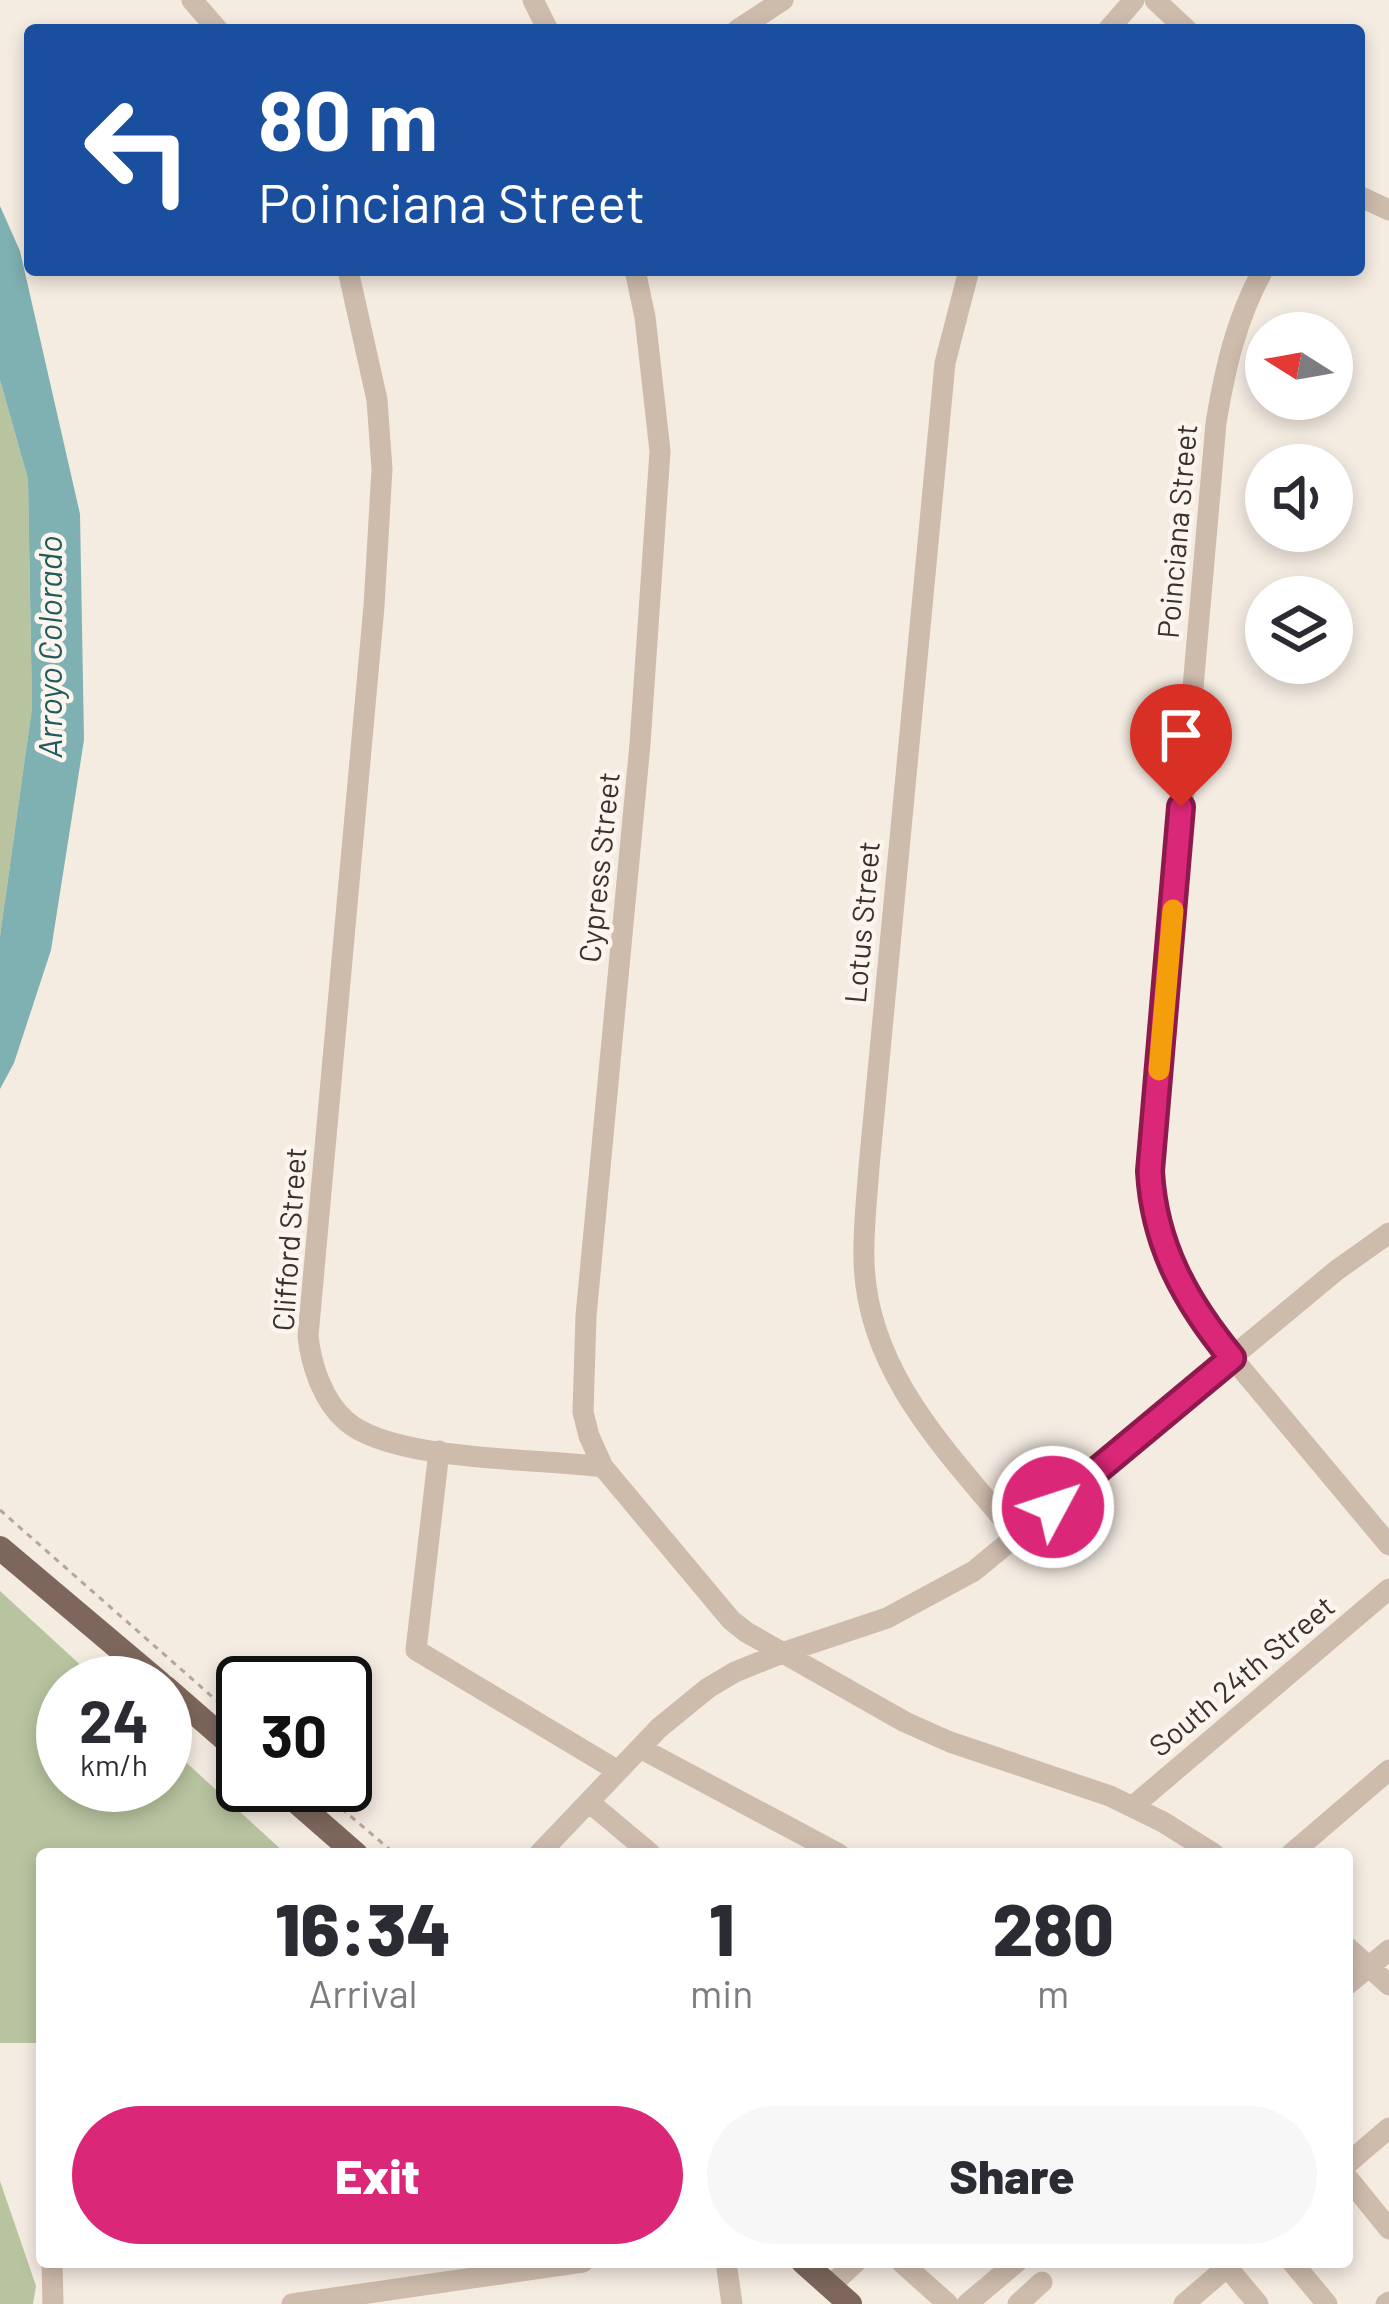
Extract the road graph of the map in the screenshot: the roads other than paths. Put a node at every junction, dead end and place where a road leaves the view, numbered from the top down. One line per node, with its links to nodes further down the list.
1 (192, 0): 5 (street)
2 (783, 0): 6 (street)
3 (1134, 0): 7 (street)
4 (1155, 0): 8 (street)
5 (213, 24)
6 (746, 24)
7 (1113, 24)
8 (1181, 24)
9 (349, 276): 15 (street, Clifford Street)
10 (635, 276): 16 (street, Cypress Street)
11 (967, 276): 17 (street, Lotus Street)
12 (1260, 276): 14 (street, Poinciana Street)
13 (1389, 1233): 14 (street)
14 (1232, 1358): 17 (street); 18 (street, Poinciana Street)
15 (439, 1451): 16 (street, Clifford Street); 27 (street)
16 (604, 1466): 21 (street)
17 (1018, 1537): 21 (street)
18 (1389, 1545)
19 (0, 1548): 22 (main road)
20 (1389, 1589): 29 (street, South 24th Street)
21 (782, 1653): 25 (street); 29 (street)
22 (128, 1656)
23 (192, 1697): 24 (main road)
24 (216, 1722)
25 (640, 1748): 27 (street); 34 (street)
26 (1389, 1770): 36 (street)
27 (618, 1771): 28 (street)
28 (589, 1802): 32 (street); 33 (street)
29 (1132, 1808): 35 (street)
30 (309, 1812): 31 (main road)
31 (349, 1848)
32 (545, 1848)
33 (644, 1848)
34 (828, 1848)
35 (1203, 1848)
36 (1298, 1848)
37 (1389, 1950): 39 (street)
38 (1353, 1952): 39 (street)
39 (1370, 1966): 40 (street); 41 (street)
40 (1353, 1980)
41 (1389, 1985)
42 (1389, 2128): 43 (street)
43 (1353, 2159)
44 (1353, 2184): 45 (street)
45 (1389, 2229)
46 (52, 2268): 59 (street)
47 (541, 2268): 60 (street)
48 (727, 2268): 61 (street)
49 (810, 2268): 57 (main road)
50 (850, 2268): 57 (street)
51 (908, 2268): 63 (street)
52 (1012, 2268): 58 (street)
53 (1226, 2268): 65 (street)
54 (1232, 2268): 66 (street)
55 (1297, 2268): 67 (street)
56 (1042, 2282): 64 (street)
57 (830, 2286): 62 (main road)
58 (980, 2300)
59 (52, 2304)
60 (292, 2304)
61 (732, 2304)
62 (850, 2304)
63 (948, 2304)
64 (1018, 2304)
65 (1184, 2304)
66 (1258, 2304)
67 (1327, 2304)

